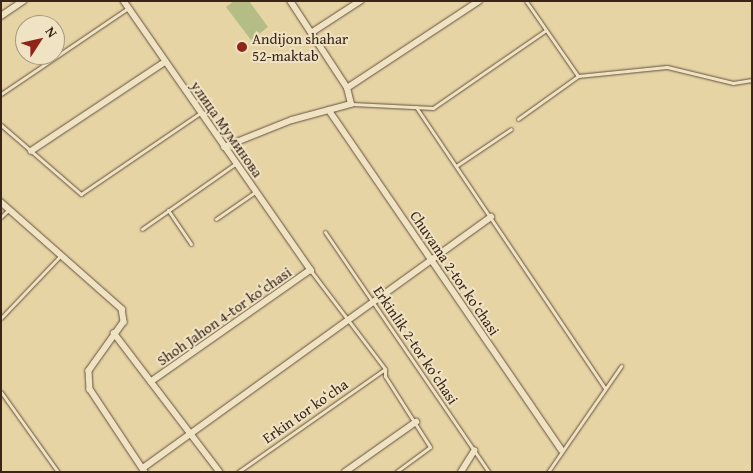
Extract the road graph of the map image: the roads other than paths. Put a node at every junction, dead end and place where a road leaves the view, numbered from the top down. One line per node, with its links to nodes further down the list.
1 (23, 1): 7 (street)
2 (290, 1): 9 (street)
3 (360, 1): 9 (street)
4 (479, 1): 13 (street)
5 (526, 1): 8 (lane)
6 (128, 4): 10 (street, улица Муминова); 14 (lane)
7 (1, 16)
8 (546, 30): 11 (lane); 16 (lane)
9 (311, 34): 13 (street)
10 (165, 62): 18 (street, улица Муминова); 23 (street)
11 (578, 76): 12 (lane); 19 (lane)
12 (752, 80)
13 (347, 88): 15 (street)
14 (1, 94)
15 (351, 104): 16 (lane); 17 (street)
16 (416, 107): 25 (lane)
17 (329, 110): 22 (street); 37 (street, Chuvama 2-tor koʻchasi)
18 (200, 113): 22 (street, улица Муминова); 23 (lane)
19 (518, 119)
20 (1, 125): 23 (lane)
21 (511, 129): 25 (lane)
22 (224, 147): 24 (street, улица Муминова)
23 (31, 152)
24 (235, 164): 26 (street, улица Муминова); 29 (lane)
25 (456, 166): 31 (lane)
26 (255, 192): 32 (lane); 38 (street, улица Муминова)
27 (1, 202): 28 (street)
28 (9, 209): 30 (lane); 36 (street)
29 (168, 210): 33 (lane); 35 (lane)
30 (1, 217)
31 (491, 217): 37 (street); 46 (lane)
32 (216, 219)
33 (142, 229)
34 (325, 232): 39 (lane, Erkinlik 2-tor koʻchasi)
35 (191, 244)
36 (61, 255): 40 (lane); 42 (street)
37 (430, 260): 39 (street); 50 (street, Chuvama 2-tor koʻchasi)
38 (311, 270): 41 (lane); 45 (street, Shoh Jahon 4-tor koʻchasi)
39 (373, 300): 41 (street); 51 (lane, Erkinlik 2-tor koʻchasi)
40 (1, 318)
41 (350, 319): 44 (lane); 49 (street)
42 (114, 333): 45 (street); 52 (street)
43 (621, 366): 46 (lane)
44 (385, 369): 48 (lane); 55 (lane, Erkin tor koʻcha)
45 (151, 382): 49 (street)
46 (605, 388): 50 (lane)
47 (1, 392): 53 (lane)
48 (416, 422): 56 (street); 57 (lane)
49 (189, 432): 52 (street); 54 (street)
50 (562, 450): 60 (lane)
51 (474, 451): 58 (street); 59 (lane, Erkinlik 2-tor koʻchasi)
52 (144, 470)
53 (58, 472)
54 (220, 472)
55 (238, 472)
56 (345, 472)
57 (396, 472)
58 (461, 472)
59 (489, 472)
60 (548, 472)

